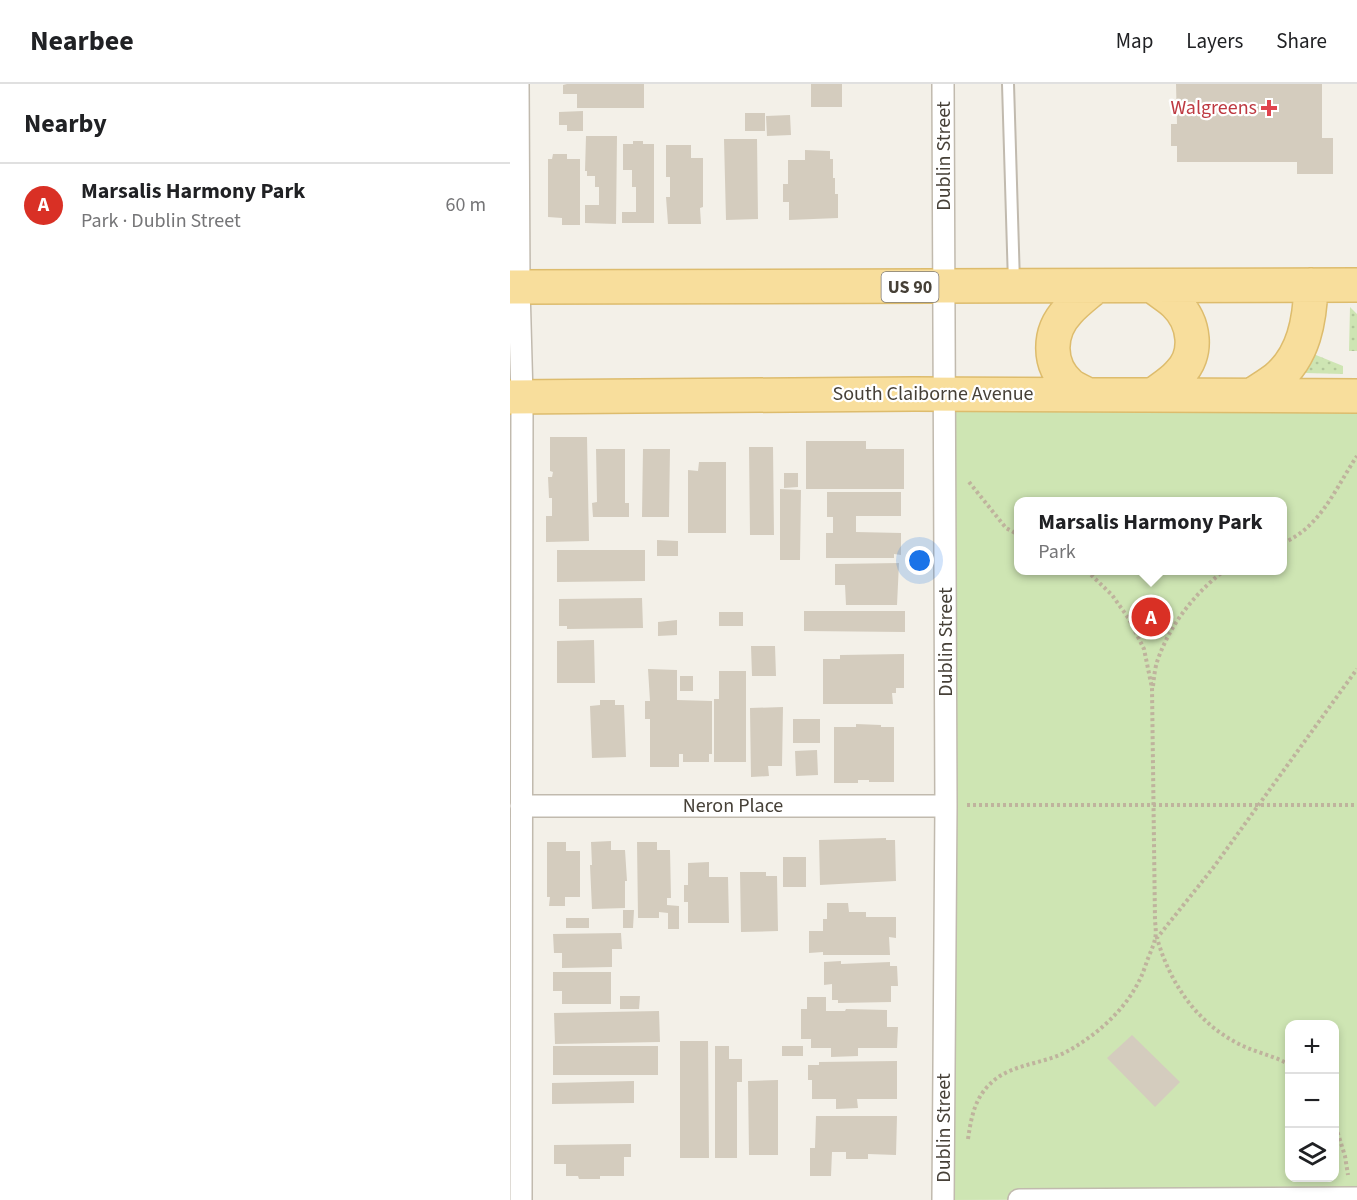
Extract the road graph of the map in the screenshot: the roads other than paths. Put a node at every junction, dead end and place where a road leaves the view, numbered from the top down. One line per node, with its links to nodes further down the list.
1 (518, 84): 10 (street)
2 (943, 84): 6 (street, Dublin Street)
3 (1008, 84): 7 (lane)
4 (1311, 285): 5 (main road, US 90); 9 (main road, US 90); 14 (main road)
5 (1357, 285)
6 (945, 286): 7 (main road, US 90); 10 (main road, US 90); 11 (street, Dublin Street)
7 (1014, 286): 8 (main road, US 90)
8 (1096, 286): 9 (main road, US 90); 12 (main road)
9 (1153, 286): 13 (main road)
10 (515, 287): 16 (street)
11 (945, 394): 12 (main road, South Claiborne Avenue); 16 (main road, South Claiborne Avenue); 17 (street, Dublin Street)
12 (1086, 394): 13 (main road, South Claiborne Avenue)
13 (1153, 395): 14 (main road, South Claiborne Avenue)
14 (1252, 395): 15 (main road, South Claiborne Avenue)
15 (1357, 396)
16 (516, 397): 18 (street)
17 (955, 805): 18 (street, Neron Place); 21 (street, Dublin Street)
18 (521, 806): 20 (street)
19 (1353, 1191): 22 (street)
20 (521, 1200)
21 (943, 1200)
22 (1019, 1200)

